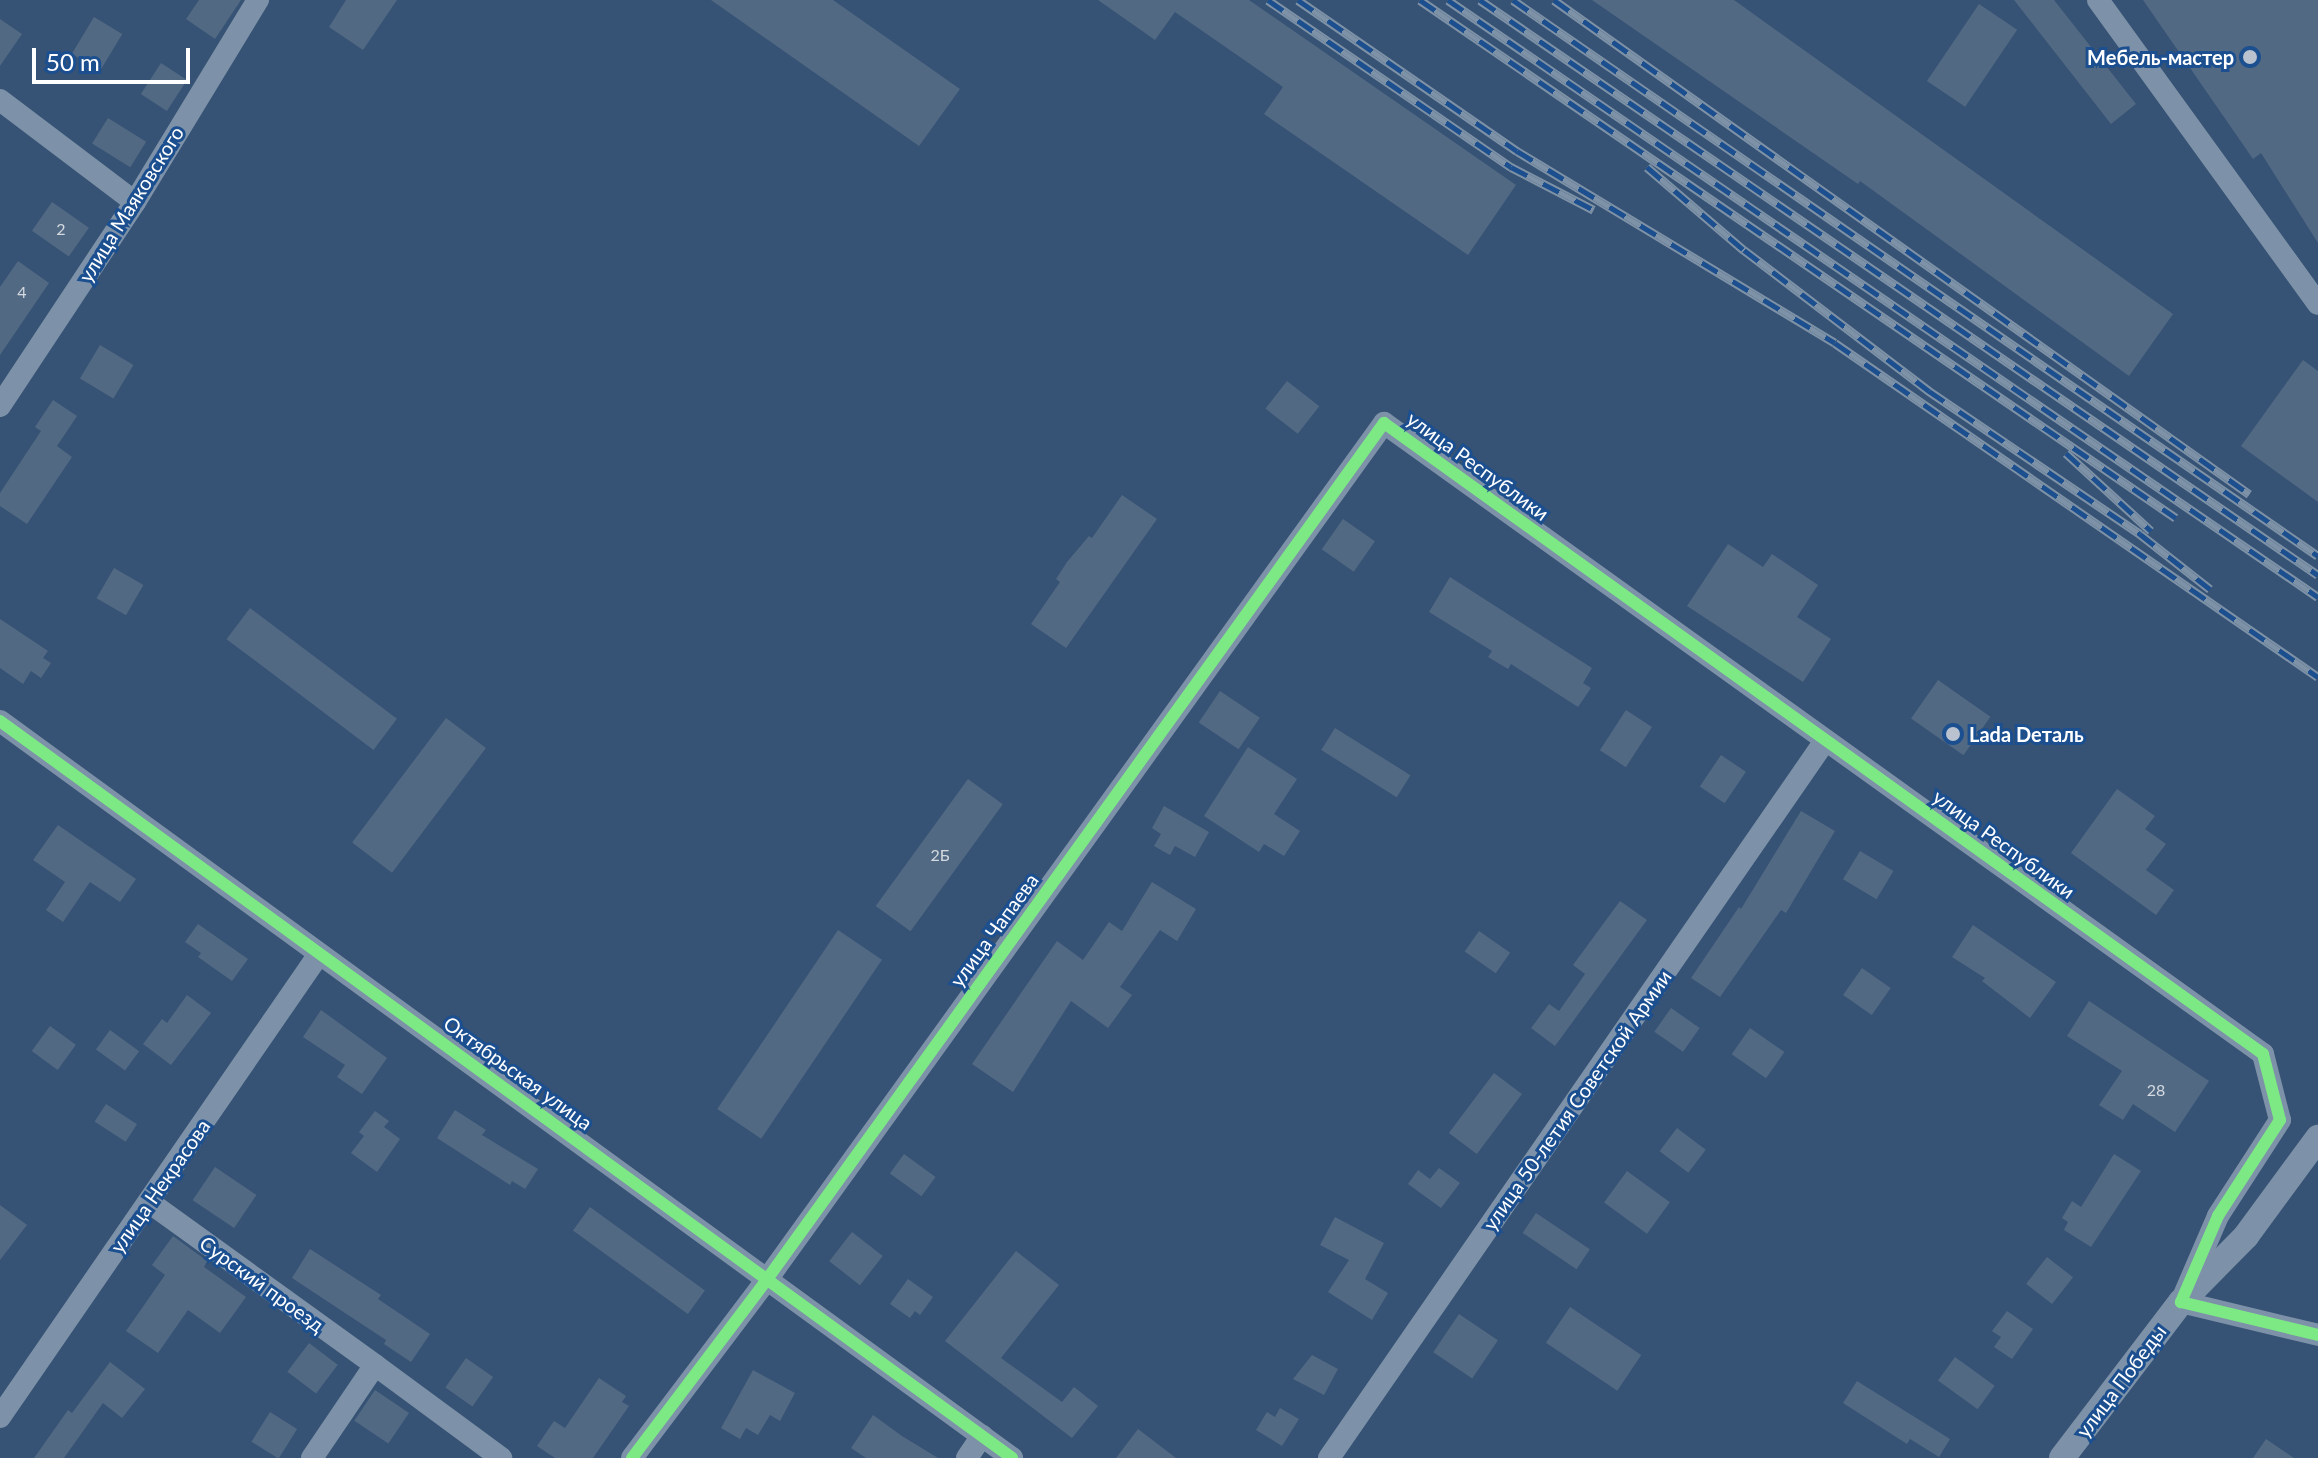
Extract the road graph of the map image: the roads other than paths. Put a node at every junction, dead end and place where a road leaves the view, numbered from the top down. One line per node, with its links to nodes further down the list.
1 (258, 0): 4 (street, улица Маяковского)
2 (2098, 0): 5 (street)
3 (0, 100): 4 (street)
4 (135, 202): 6 (street, улица Маяковского)
5 (2318, 304)
6 (0, 406)
7 (1384, 423): 9 (street, улица Республики); 13 (street, улица Чапаева)
8 (0, 721): 10 (street, Октябрьская улица)
9 (1825, 741): 14 (street, улица Республики); 24 (street, улица 50-летия Советской Армии)
10 (319, 954): 12 (street, улица Некрасова); 13 (street, Октябрьская улица)
11 (2318, 1138): 14 (street, улица Победы)
12 (149, 1202): 16 (street, Сурский проезд); 17 (street, улица Некрасова)
13 (768, 1278): 18 (street, Октябрьская улица); 21 (street, улица Чапаева)
14 (2181, 1302): 15 (street); 25 (street, улица Победы)
15 (2318, 1335)
16 (375, 1365): 19 (street); 20 (street, Сурский проезд)
17 (0, 1417)
18 (982, 1436): 22 (street); 23 (street, Октябрьская улица)
19 (312, 1458)
20 (501, 1458)
21 (632, 1458)
22 (967, 1458)
23 (1012, 1458)
24 (1329, 1458)
25 (2062, 1458)

